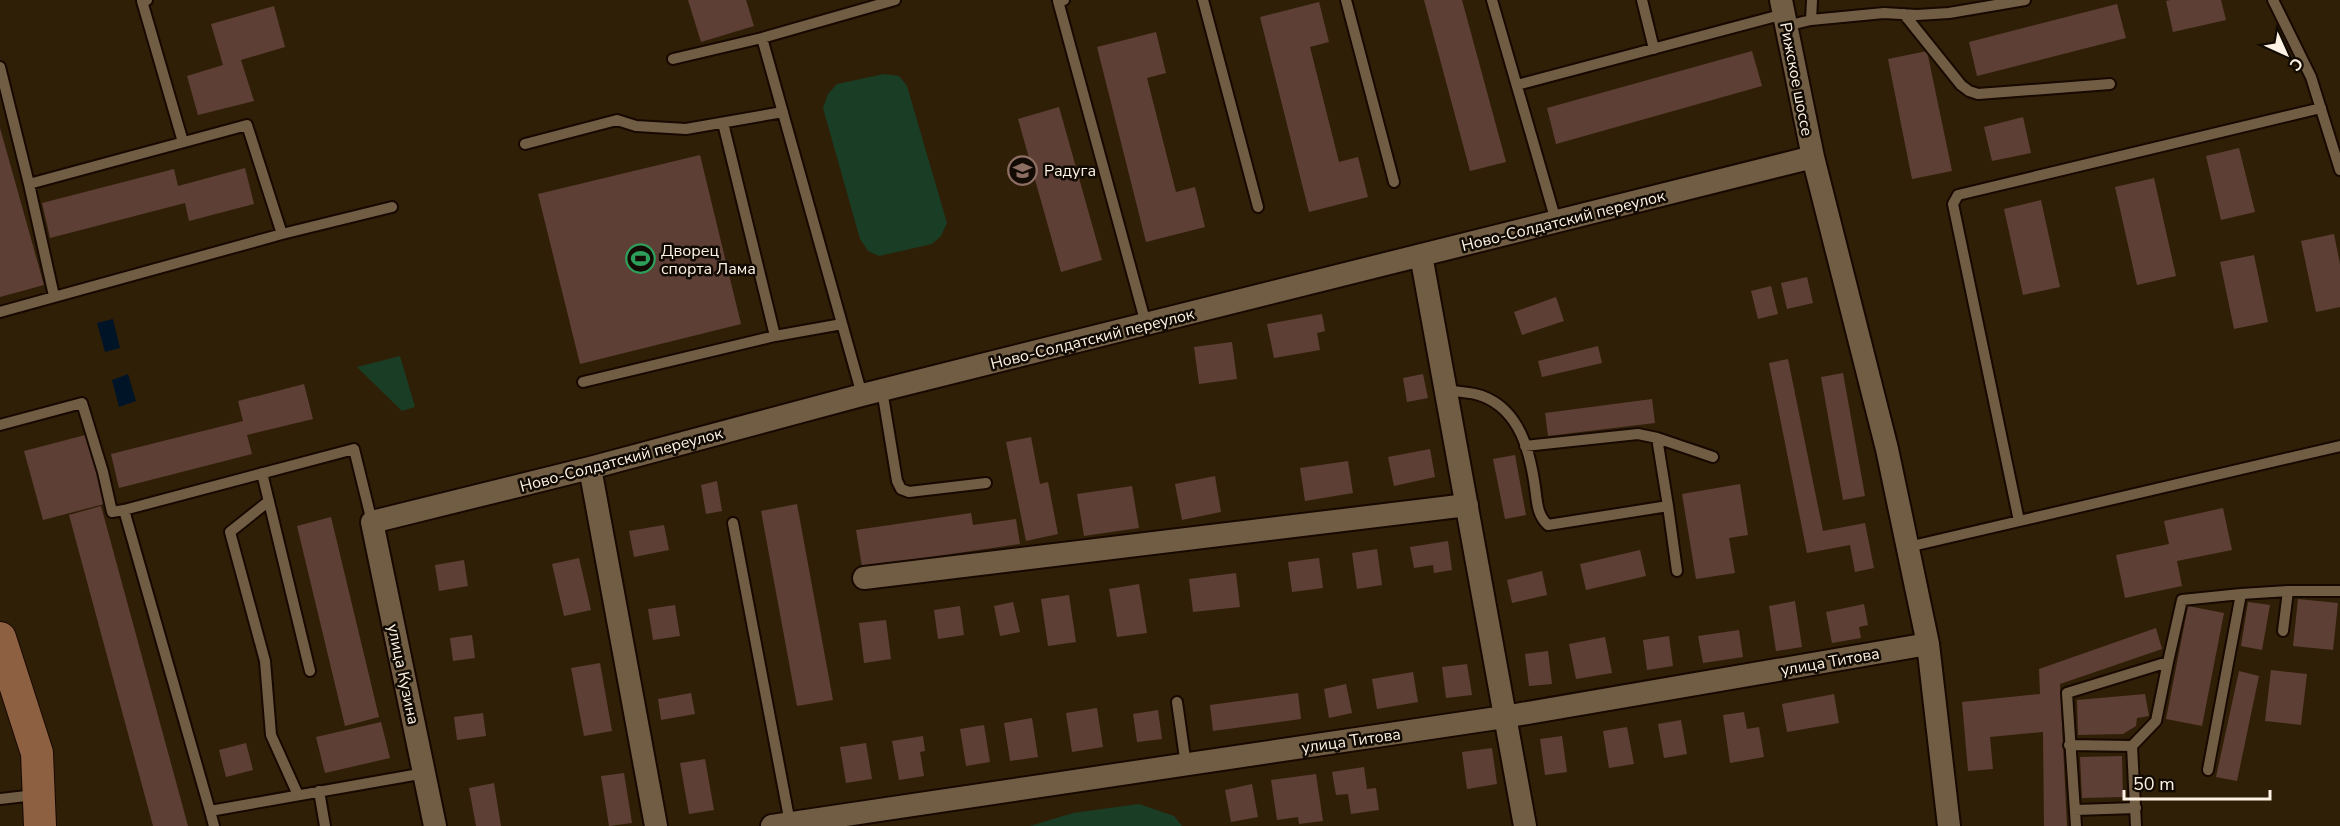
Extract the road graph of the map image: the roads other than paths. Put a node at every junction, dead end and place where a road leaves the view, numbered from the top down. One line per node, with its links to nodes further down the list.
1 (147, 0): 23 (lane)
2 (895, 0): 14 (lane)
3 (1064, 0): 37 (lane)
4 (1203, 0): 30 (lane)
5 (1346, 0): 27 (lane)
6 (1492, 0): 19 (lane)
7 (1642, 0): 15 (lane)
8 (1812, 0): 13 (lane)
9 (2025, 0): 12 (lane)
10 (2273, 0): 20 (lane)
11 (1783, 13): 13 (lane); 15 (lane); 25 (street, Рижское шоссе)
12 (1904, 14): 13 (lane); 18 (lane)
13 (1812, 20)
14 (762, 38): 16 (lane); 21 (lane)
15 (1654, 48): 19 (lane)
16 (673, 59)
17 (0, 67): 28 (lane)
18 (2110, 84)
19 (1517, 85): 31 (lane)
20 (2320, 108): 26 (lane); 54 (lane)
21 (783, 112): 22 (lane); 36 (lane)
22 (723, 123): 24 (lane); 38 (lane)
23 (183, 142): 28 (lane); 32 (lane)
24 (525, 144)
25 (1813, 157): 31 (street, Ново-Солдатский переулок); 57 (street, Рижское шоссе)
26 (2340, 170)
27 (1394, 182)
28 (29, 184): 34 (lane)
29 (392, 207): 32 (lane)
30 (1258, 207)
31 (1556, 221): 33 (street, Ново-Солдатский переулок)
32 (282, 234): 34 (lane)
33 (1421, 255): 37 (street, Ново-Солдатский переулок); 40 (street)
34 (54, 296): 35 (lane)
35 (0, 312)
36 (842, 324): 38 (lane); 41 (lane)
37 (1146, 324): 41 (street, Ново-Солдатский переулок)
38 (775, 336): 39 (lane)
39 (583, 382)
40 (1446, 390): 44 (lane); 51 (street)
41 (872, 392): 47 (street, Ново-Солдатский переулок); 49 (lane)
42 (0, 424): 53 (lane)
43 (1657, 438): 44 (lane); 46 (lane); 52 (lane)
44 (1525, 446): 52 (lane)
45 (2340, 446): 54 (lane)
46 (1713, 457)
47 (590, 468): 55 (street, Ново-Солдатский переулок); 87 (street)
48 (262, 473): 50 (lane); 53 (lane); 55 (lane)
49 (986, 483)
50 (269, 501): 67 (lane); 77 (lane)
51 (1467, 505): 59 (street); 69 (street)
52 (1668, 506): 58 (lane)
53 (124, 510): 81 (lane)
54 (2019, 521): 57 (lane)
55 (372, 522): 74 (street, улица Кузина)
56 (734, 523): 82 (lane)
57 (1908, 547): 65 (street, Рижское шоссе)
58 (1677, 571)
59 (864, 578)
60 (2288, 591): 61 (lane); 62 (lane); 63 (lane)
61 (2340, 591)
62 (2241, 594): 66 (lane); 73 (lane)
63 (2283, 631)
64 (0, 638): 76 (main road)
65 (1928, 644): 69 (street, улица Титова); 89 (street, Рижское шоссе)
66 (2168, 662): 70 (lane); 71 (lane)
67 (310, 671)
68 (1177, 702): 72 (lane)
69 (1504, 717): 72 (street, улица Титова); 88 (street)
70 (2069, 745): 71 (lane); 80 (lane)
71 (2132, 746): 79 (lane)
72 (1186, 765): 82 (street, улица Титова)
73 (2208, 770)
74 (425, 772): 75 (lane); 86 (street, улица Кузина)
75 (319, 791): 77 (lane); 85 (lane)
76 (38, 794): 78 (lane); 83 (main road)
77 (298, 795): 81 (lane)
78 (0, 799)
79 (2136, 808): 80 (lane); 91 (lane)
80 (2075, 810): 90 (lane)
81 (210, 811): 84 (lane)
82 (781, 825)
83 (40, 826)
84 (214, 826)
85 (324, 826)
86 (435, 826)
87 (656, 826)
88 (1525, 826)
89 (1949, 826)
90 (2076, 826)
91 (2136, 826)

